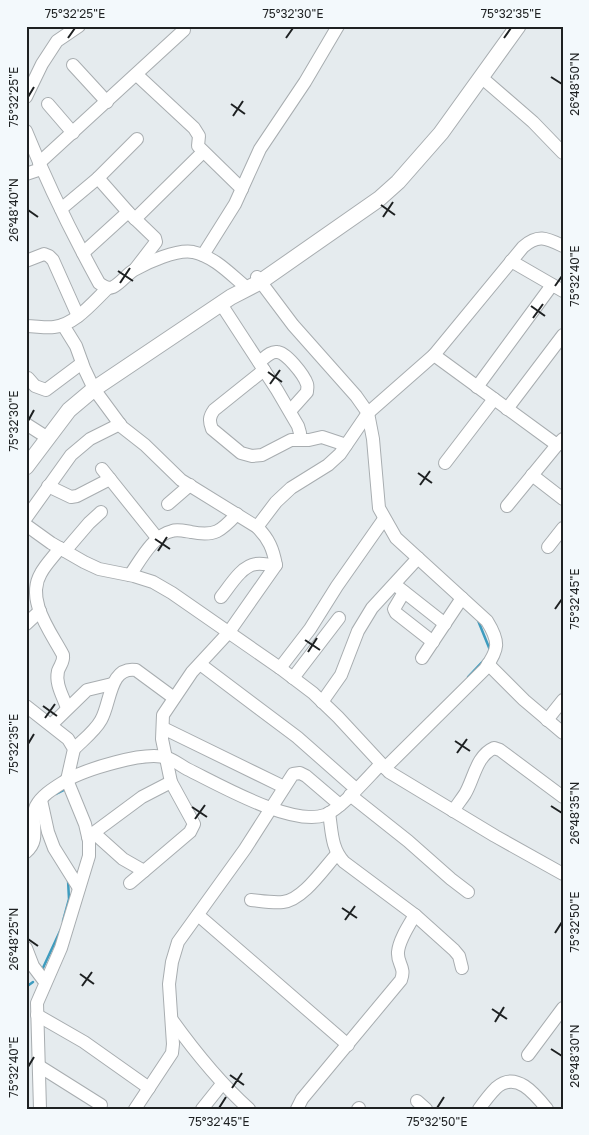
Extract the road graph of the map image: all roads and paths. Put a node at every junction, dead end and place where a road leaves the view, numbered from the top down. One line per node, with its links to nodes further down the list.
1 (79, 26): 9 (street)
2 (338, 26): 20 (street)
3 (506, 26): 29 (main road)
4 (518, 26): 8 (main road)
5 (184, 30): 7 (street)
6 (73, 64): 10 (street)
7 (137, 75): 10 (street); 15 (street)
8 (481, 77): 16 (street); 29 (main road)
9 (26, 97)
10 (107, 102): 13 (street)
11 (48, 104): 13 (street)
12 (26, 131): 17 (street)
13 (73, 133): 17 (street)
14 (138, 139): 19 (street)
15 (203, 152): 20 (street); 22 (street)
16 (563, 153)
17 (40, 166): 18 (street); 21 (street)
18 (26, 174)
19 (98, 178): 21 (street); 22 (street)
20 (242, 189): 25 (street)
21 (61, 210): 24 (street)
22 (132, 215): 24 (street); 28 (street)
23 (563, 246): 27 (street)
24 (83, 253): 30 (street)
25 (203, 255): 28 (street); 29 (street)
26 (26, 260): 33 (street)
27 (511, 261): 31 (street); 39 (street)
28 (134, 270): 30 (street)
29 (253, 283): 32 (main road); 48 (street)
30 (108, 288): 33 (street)
31 (557, 288): 43 (street)
32 (221, 304): 41 (street); 44 (main road)
33 (78, 316): 34 (street)
34 (63, 325): 36 (street); 40 (street)
35 (26, 326): 36 (street)
36 (41, 328): 37 (street)
37 (26, 335)
38 (563, 335): 46 (street)
39 (434, 355): 43 (street); 48 (street)
40 (82, 363): 42 (street); 44 (street)
41 (262, 366): 47 (street); 47 (street); 52 (street)
42 (28, 378)
43 (478, 387): 45 (street)
44 (94, 389): 50 (street); 51 (main road)
45 (494, 399): 46 (street); 55 (street)
46 (507, 409): 53 (street)
47 (290, 411): 52 (street)
48 (368, 413): 54 (street); 66 (street)
49 (26, 424): 51 (street)
50 (120, 424): 58 (street); 59 (street)
51 (48, 438): 56 (main road)
52 (298, 440): 54 (street)
53 (560, 442): 57 (street)
54 (346, 445): 68 (street)
55 (445, 463)
56 (26, 467)
57 (532, 475): 60 (street); 62 (street)
58 (190, 485): 61 (street); 64 (street)
59 (48, 486): 65 (street); 70 (street)
60 (563, 499)
61 (168, 504)
62 (506, 506)
63 (101, 512): 72 (street)
64 (238, 514): 68 (street); 70 (street)
65 (26, 518)
66 (384, 519): 73 (street); 89 (street)
67 (26, 525): 72 (street)
68 (257, 527): 74 (street)
69 (563, 528): 71 (street)
70 (158, 539): 75 (street)
71 (548, 547)
72 (62, 550): 75 (street); 80 (street)
73 (418, 558): 76 (street); 79 (street)
74 (276, 565): 78 (street); 84 (street)
75 (130, 575): 84 (street)
76 (394, 584): 77 (street); 94 (street)
77 (404, 592): 83 (street); 85 (street)
78 (222, 597)
79 (462, 598): 83 (street); 88 (street)
80 (40, 612): 82 (street); 96 (street)
81 (339, 618): 90 (street)
82 (26, 624)
83 (445, 624): 85 (street)
84 (229, 632): 87 (street); 89 (street)
85 (433, 642): 86 (street)
86 (422, 658)
87 (200, 664): 92 (street); 107 (street)
88 (488, 664): 97 (street); 103 (street)
89 (280, 668): 90 (street)
90 (293, 678): 94 (street)
91 (112, 684): 92 (street); 96 (street); 101 (street)
92 (174, 698): 99 (street)
93 (563, 700): 97 (street)
94 (322, 702): 103 (street)
95 (27, 707): 98 (street)
96 (67, 708): 98 (street)
97 (547, 720): 100 (street)
98 (50, 725): 101 (street)
99 (163, 728): 102 (street); 106 (street)
100 (563, 733)
101 (74, 748): 104 (street)
102 (166, 757): 104 (street); 105 (street); 111 (street)
103 (383, 766): 107 (street); 112 (street)
104 (67, 780): 109 (street); 114 (street)
105 (171, 782): 114 (street); 118 (street)
106 (284, 787): 110 (street); 111 (street)
107 (353, 792): 110 (street); 121 (street)
108 (563, 798): 112 (street)
109 (41, 800): 115 (street); 120 (street)
110 (340, 804): 113 (street)
111 (271, 808): 113 (street); 123 (street)
112 (453, 811): 117 (street)
113 (329, 812): 116 (street)
114 (91, 835): 118 (street); 120 (street)
115 (26, 852)
116 (337, 854): 122 (street); 124 (street)
117 (560, 868)
118 (144, 872): 119 (street)
119 (130, 883)
120 (79, 888): 127 (street)
121 (468, 892)
122 (252, 900)
123 (198, 915): 130 (street); 131 (street)
124 (415, 915): 126 (street); 131 (street)
125 (26, 948): 127 (street)
126 (462, 968)
127 (39, 975): 128 (street)
128 (34, 1006): 133 (street); 135 (street)
129 (563, 1008): 132 (street)
130 (172, 1020): 134 (street); 135 (street)
131 (348, 1045): 141 (street)
132 (528, 1055)
133 (39, 1066): 136 (street); 137 (street)
134 (222, 1084): 139 (street); 140 (street)
135 (149, 1088): 138 (street)
136 (101, 1105)
137 (40, 1109)
138 (135, 1109)
139 (202, 1109)
140 (249, 1109)
141 (297, 1109)
142 (479, 1109): 143 (street)
143 (547, 1109)

